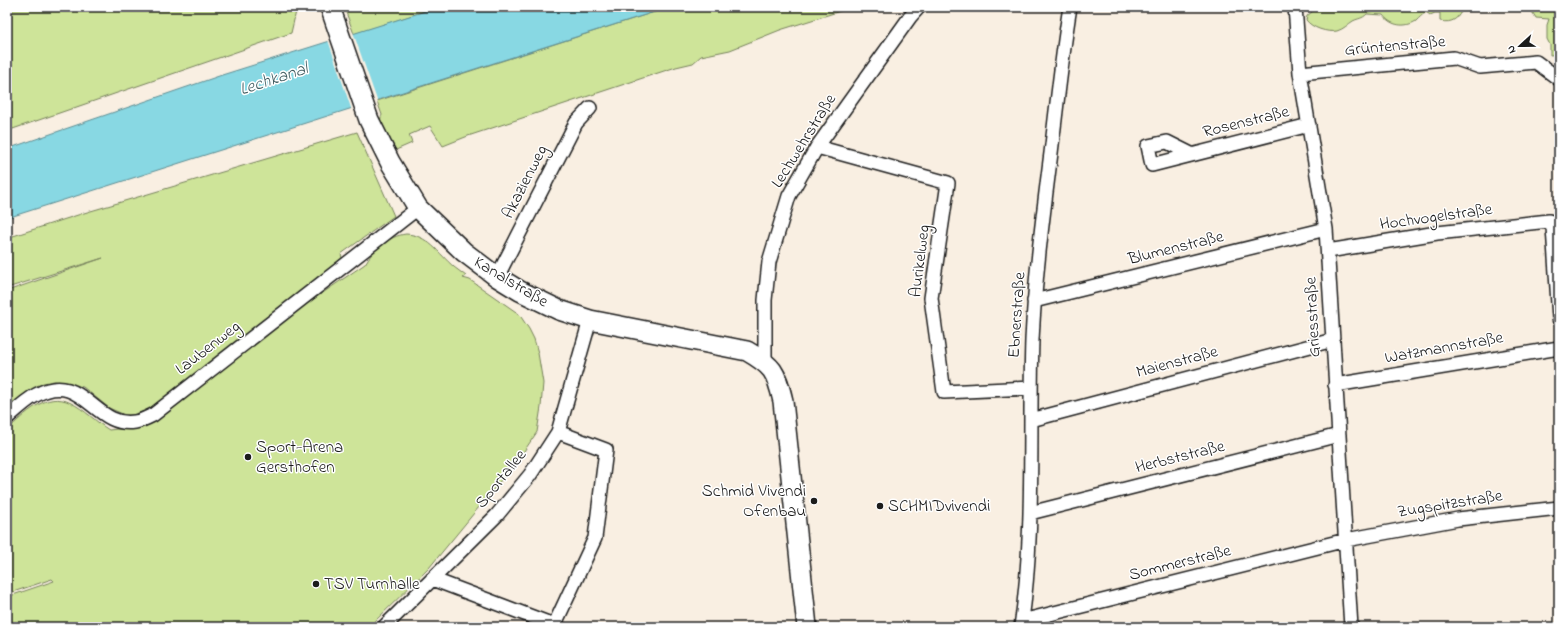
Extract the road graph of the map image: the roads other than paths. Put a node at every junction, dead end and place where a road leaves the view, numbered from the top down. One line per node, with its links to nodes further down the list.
1 (919, 7): 9 (street, Lechwehrstraße)
2 (1070, 7): 16 (street, Ebnerstraße)
3 (1295, 7): 5 (street, Griesstraße)
4 (331, 10): 11 (main road, Kanalstraße)
5 (1300, 72): 6 (street, Grüntenstraße); 8 (street, Griesstraße)
6 (1559, 78)
7 (590, 108): 15 (street, Akazienweg)
8 (1309, 125): 10 (street, Rosenstraße); 13 (street, Griesstraße)
9 (817, 147): 21 (street, Lechwehrstraße); 23 (street, Aurikelweg)
10 (1192, 154)
11 (418, 208): 15 (main road, Kanalstraße); 24 (street, Laubenweg)
12 (1554, 226): 14 (street, Hochvogelstraße); 17 (street)
13 (1326, 229): 14 (street, Griesstraße); 16 (street, Blumenstraße)
14 (1328, 251): 19 (street, Griesstraße)
15 (497, 277): 18 (main road, Kanalstraße)
16 (1034, 301): 23 (street, Ebnerstraße)
17 (1559, 319)
18 (590, 320): 21 (main road, Kanalstraße); 26 (street, Sportallee)
19 (1333, 340): 22 (street, Griesstraße); 25 (street, Maienstraße)
20 (1559, 348): 22 (street, Watzmannstraße)
21 (765, 361): 35 (main road)
22 (1335, 385): 27 (street, Griesstraße)
23 (1031, 388): 25 (street, Ebnerstraße)
24 (7, 418)
25 (1031, 420): 29 (street, Ebnerstraße)
26 (558, 432): 31 (street, Sportallee); 33 (street)
27 (1339, 435): 29 (street, Herbststraße); 30 (street, Griesstraße)
28 (1559, 508): 30 (street, Zugspitzstraße)
29 (1030, 513): 32 (street, Ebnerstraße)
30 (1346, 540): 32 (street, Sommerstraße); 36 (street, Griesstraße)
31 (432, 579): 33 (street); 34 (street, Sportallee)
32 (1021, 624)
33 (557, 626)
34 (384, 627)
35 (807, 627)
36 (1351, 627)

